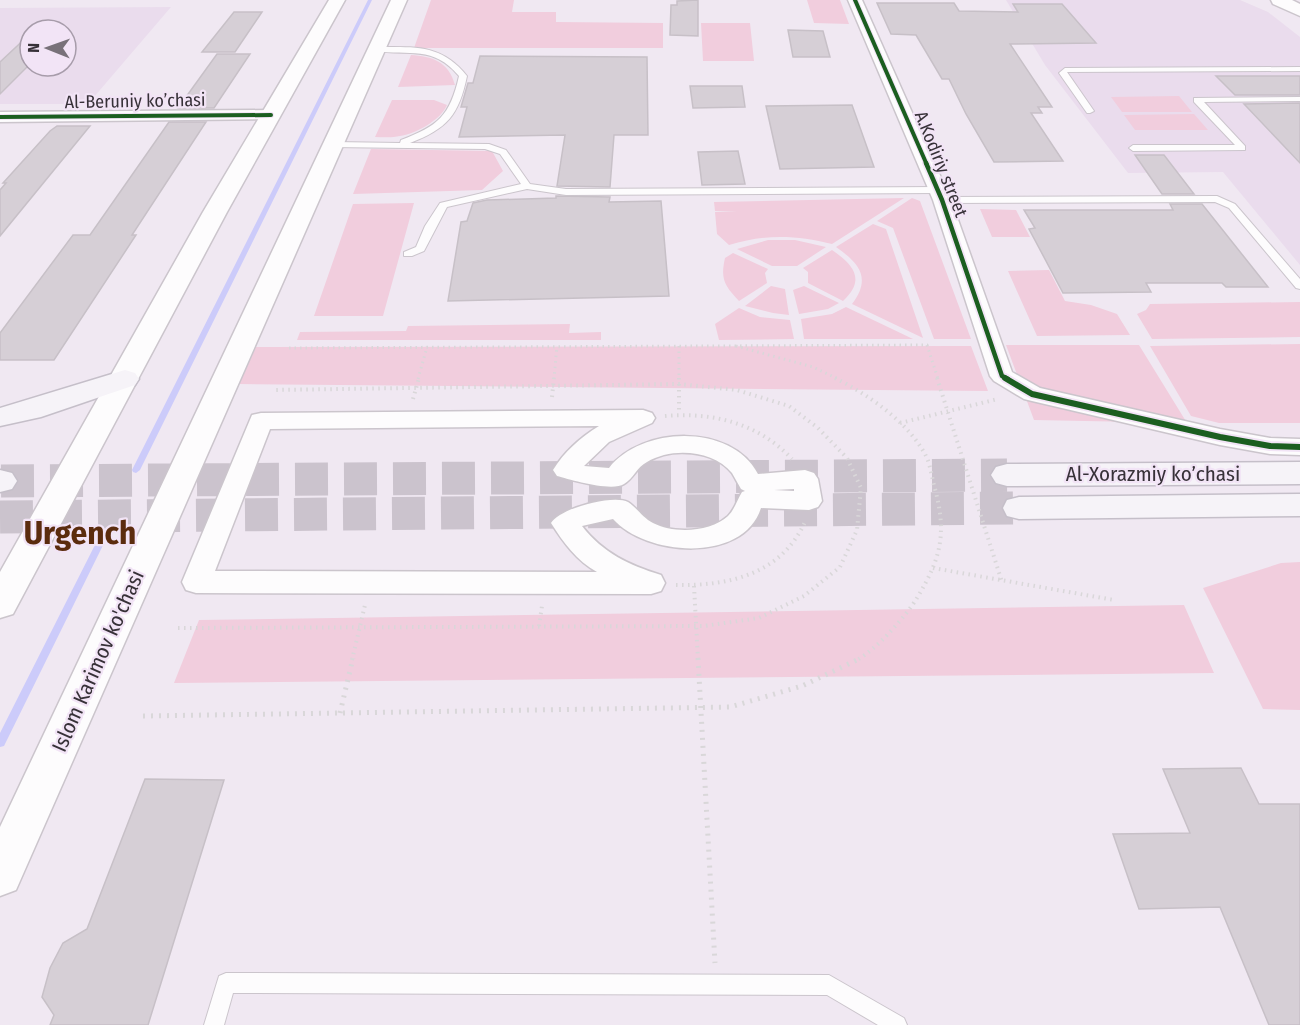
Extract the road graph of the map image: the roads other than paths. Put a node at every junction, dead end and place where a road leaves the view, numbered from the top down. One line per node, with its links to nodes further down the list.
1 (337, 0): 10 (main road)
2 (399, 0): 6 (main road)
3 (855, 0): 16 (street, A.Kodiriy street)
4 (1279, 0): 5 (main road)
5 (1300, 11)
6 (378, 49): 12 (main road); 13 (lane)
7 (1300, 69): 9 (lane)
8 (1300, 99): 14 (lane)
9 (1090, 111)
10 (271, 115): 11 (street, Al-Beruniy ko’chasi); 19 (main road)
11 (0, 117)
12 (334, 145): 13 (lane); 28 (main road, Islom Karimov ko'chasi)
13 (397, 145): 15 (lane)
14 (1133, 147)
15 (527, 186): 16 (lane); 17 (lane)
16 (940, 195): 18 (lane); 21 (street, A.Kodiriy street)
17 (408, 254)
18 (1300, 286)
19 (124, 379): 20 (main road); 27 (main road)
20 (0, 417)
21 (1300, 447)
22 (1300, 473): 23 (main road, Al-Xorazmiy ko’chasi)
23 (1006, 475)
24 (1300, 505): 25 (main road, Al-Xorazmiy ko’chasi)
25 (1019, 508)
26 (651, 583): 26 (street)
27 (0, 604)
28 (0, 875)
29 (214, 1025): 30 (lane)
30 (897, 1025)

